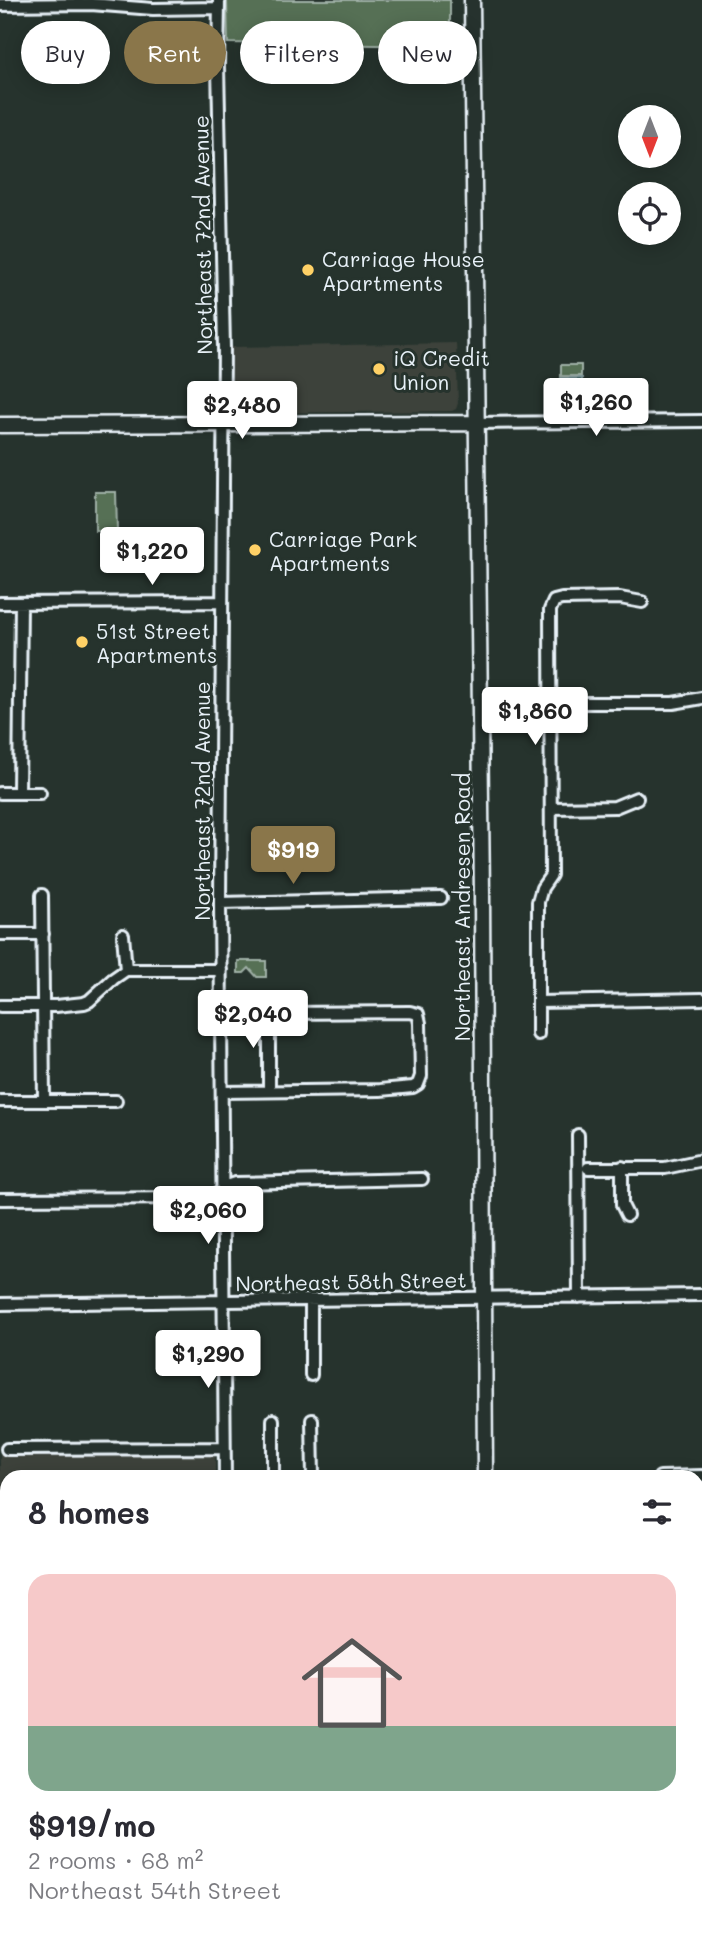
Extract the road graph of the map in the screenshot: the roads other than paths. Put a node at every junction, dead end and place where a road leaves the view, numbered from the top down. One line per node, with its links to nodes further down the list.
1 (472, 0): 5 (main road, Northeast Andresen Road)
2 (219, 4): 3 (street); 6 (street, Northeast 72nd Avenue)
3 (0, 5)
4 (702, 421): 5 (street)
5 (475, 423): 6 (main road); 47 (main road, Northeast Andresen Road)
6 (223, 424): 7 (main road); 8 (street, Northeast 72nd Avenue)
7 (0, 425)
8 (220, 602): 11 (street); 21 (street, Northeast 72nd Avenue)
9 (642, 602): 13 (street)
10 (0, 603): 11 (street)
11 (21, 603): 14 (street)
12 (702, 698): 13 (street)
13 (550, 703): 18 (street)
14 (19, 792): 15 (street); 16 (street)
15 (0, 793)
16 (40, 793)
17 (637, 798): 18 (street)
18 (551, 807): 28 (street)
19 (43, 895): 23 (street)
20 (441, 898): 21 (street)
21 (220, 903): 26 (street, Northeast 72nd Avenue)
22 (0, 934): 23 (street)
23 (43, 934): 30 (street)
24 (123, 935): 25 (street)
25 (126, 970): 26 (street); 30 (street)
26 (221, 970): 33 (street, Northeast 72nd Avenue)
27 (702, 999): 28 (street)
28 (539, 1002): 31 (street)
29 (0, 1006): 30 (street)
30 (44, 1006): 34 (street)
31 (538, 1034)
32 (269, 1091): 32 (street); 33 (street)
33 (222, 1092): 42 (street, Northeast 72nd Avenue)
34 (44, 1100): 35 (street); 36 (street)
35 (0, 1101)
36 (116, 1101)
37 (578, 1135): 46 (street)
38 (702, 1160): 39 (street)
39 (622, 1167): 40 (street); 44 (street)
40 (588, 1168)
41 (422, 1179): 42 (street)
42 (223, 1190): 43 (street); 49 (street, Northeast 72nd Avenue)
43 (0, 1199)
44 (627, 1215)
45 (702, 1295): 46 (street, Northeast 58th Street)
46 (579, 1297): 47 (street, Northeast 58th Street)
47 (485, 1298): 48 (street, Northeast 58th Street); 59 (main road, Northeast Andresen Road)
48 (310, 1301): 49 (street, Northeast 58th Street); 51 (street)
49 (224, 1303): 50 (street, Northeast 58th Street); 54 (street, Northeast 72nd Avenue)
50 (0, 1304)
51 (311, 1374)
52 (273, 1420): 57 (street)
53 (312, 1420): 58 (street)
54 (224, 1448): 55 (street); 56 (street, Northeast 72nd Avenue)
55 (6, 1449)
56 (225, 1470)
57 (273, 1470)
58 (313, 1470)
59 (485, 1470)

